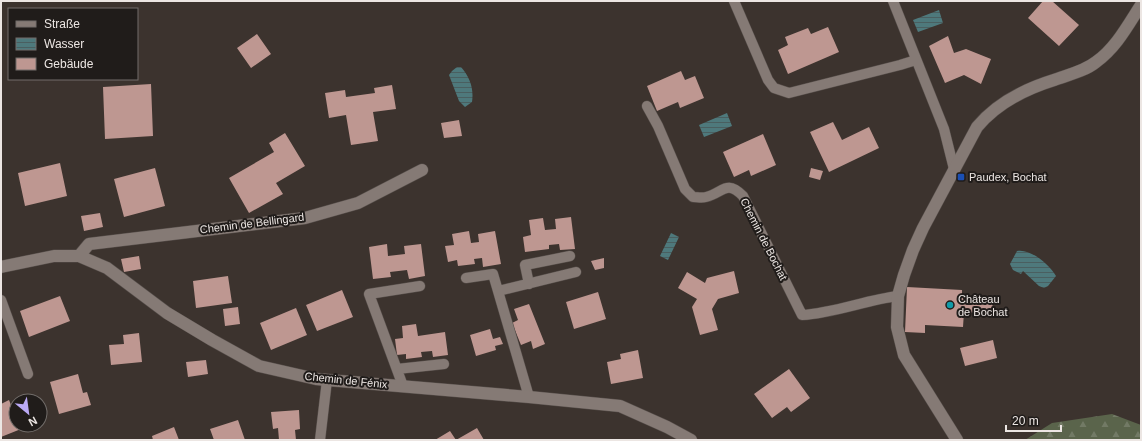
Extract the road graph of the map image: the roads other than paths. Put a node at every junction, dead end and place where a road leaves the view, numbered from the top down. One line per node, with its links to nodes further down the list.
1 (734, 1): 4 (lane)
2 (893, 1): 4 (lane)
3 (1141, 5): 6 (street)
4 (916, 60): 6 (lane)
5 (647, 106): 16 (lane, Chemin de Bochat)
6 (954, 169): 16 (street)
7 (422, 170): 8 (street, Chemin de Bellingard)
8 (79, 256): 10 (street, Chemin de Fénix); 21 (street, Chemin de Fénix)
9 (570, 256): 13 (lane)
10 (1, 266)
11 (576, 272): 13 (lane)
12 (466, 278): 15 (lane)
13 (529, 284): 15 (lane)
14 (420, 286): 19 (lane)
15 (498, 291): 23 (lane)
16 (898, 296): 26 (street)
17 (1, 300): 20 (lane)
18 (444, 364): 19 (lane)
19 (397, 369): 22 (lane)
20 (28, 374)
21 (327, 380): 22 (street, Chemin de Fénix); 24 (lane)
22 (403, 386): 23 (street, Chemin de Fénix)
23 (530, 396): 25 (street, Chemin de Fénix)
24 (320, 440)
25 (691, 440)
26 (957, 440)

